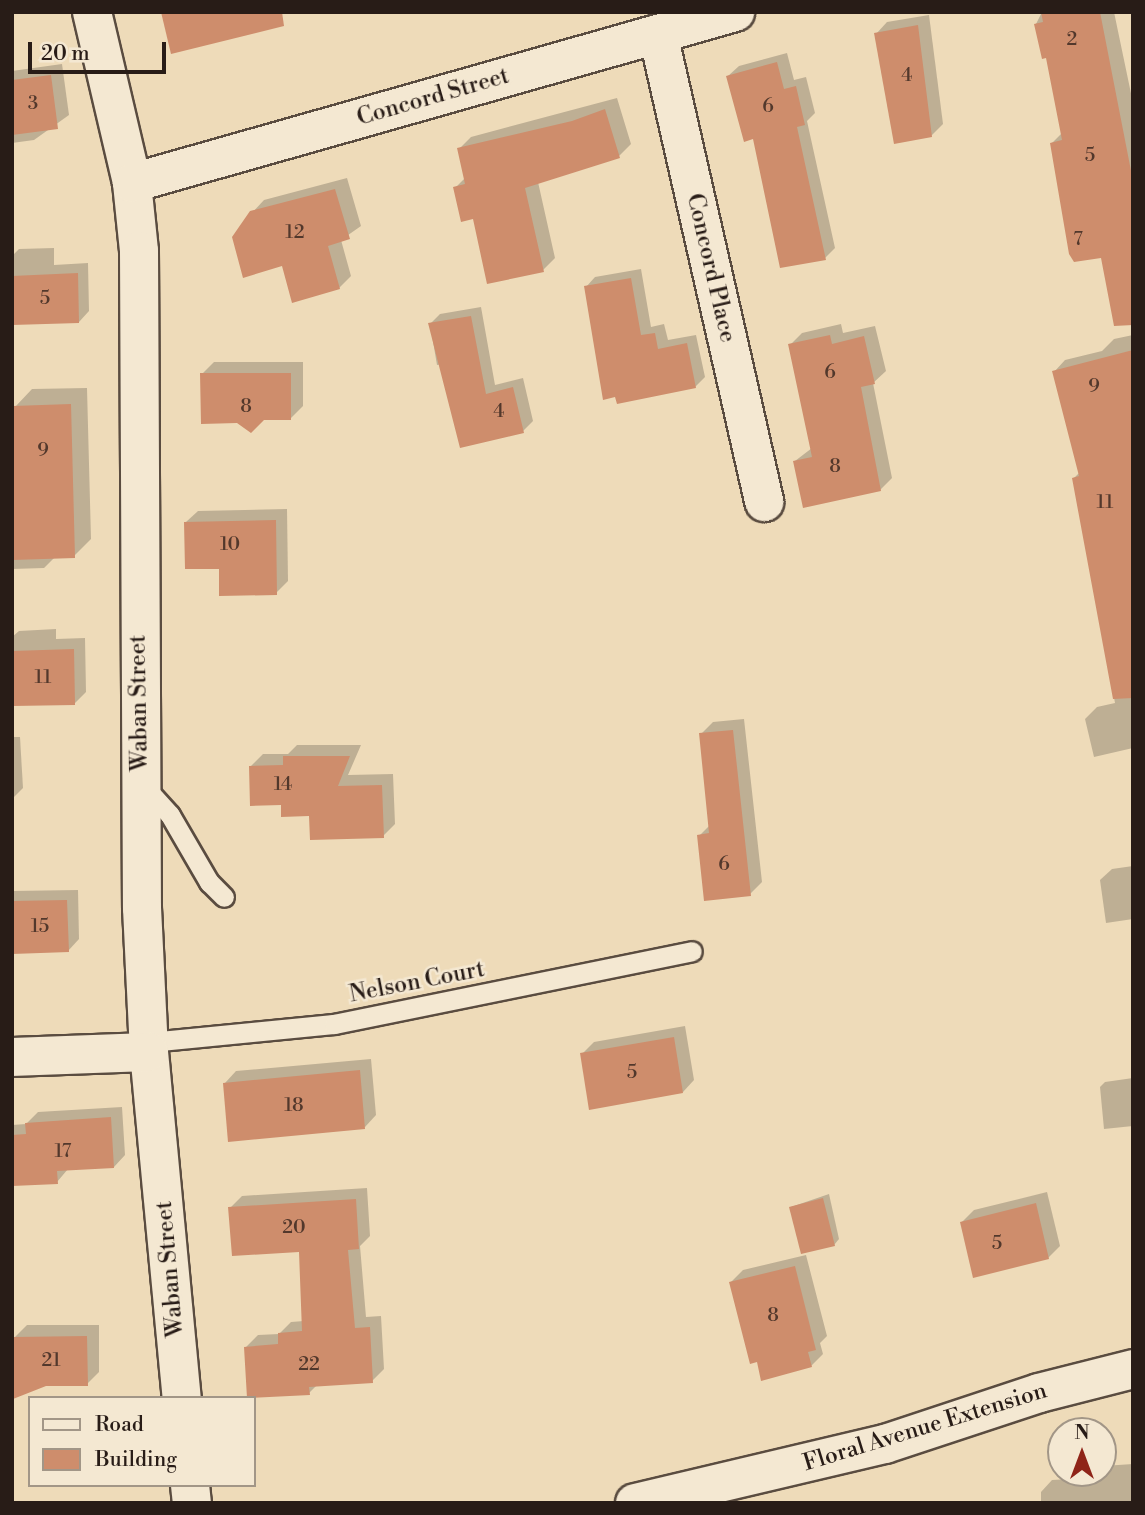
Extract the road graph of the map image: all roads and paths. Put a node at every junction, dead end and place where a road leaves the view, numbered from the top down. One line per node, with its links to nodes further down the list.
1 (92, 12): 4 (street, Waban Street)
2 (734, 12): 3 (street, Concord Street)
3 (658, 34): 4 (street, Concord Street); 5 (street, Concord Place)
4 (132, 183): 6 (street, Waban Street)
5 (764, 502)
6 (140, 782): 7 (lane); 9 (street, Waban Street)
7 (224, 897)
8 (692, 951): 9 (lane, Nelson Court)
9 (149, 1047): 10 (street); 12 (street, Waban Street)
10 (12, 1057)
11 (1133, 1369): 13 (street, Floral Avenue Extension)
12 (182, 1396)
13 (635, 1503)

